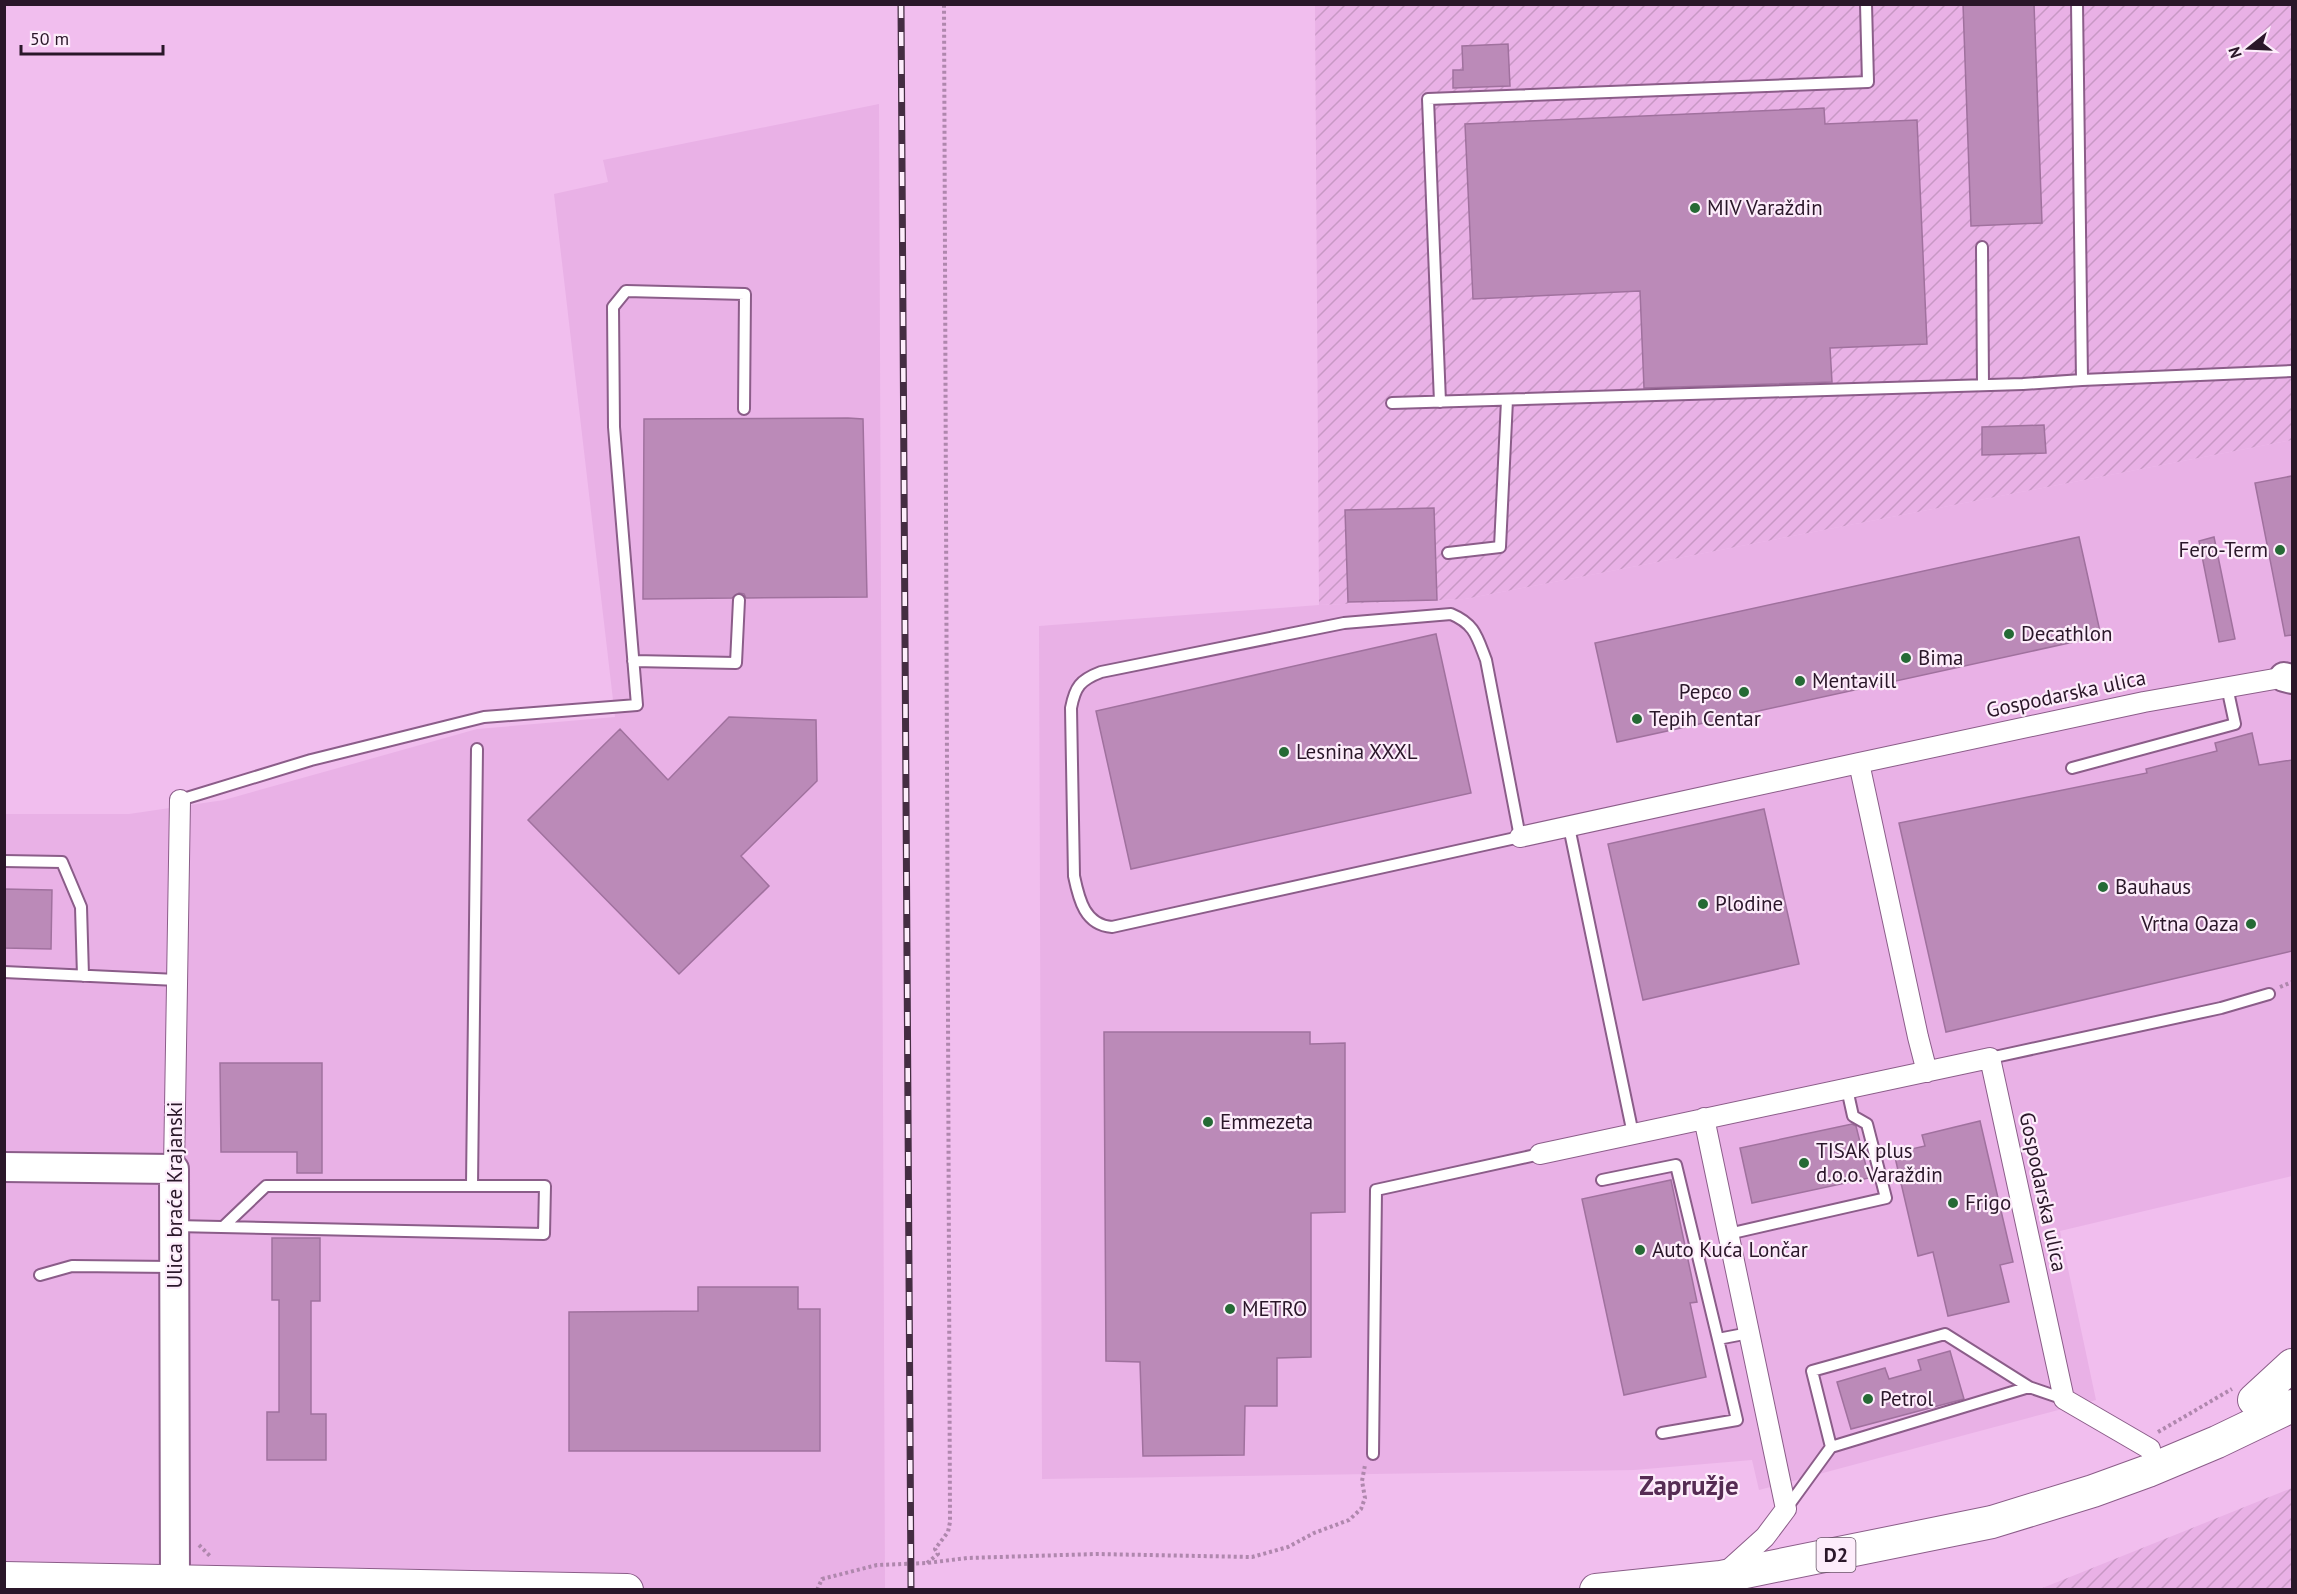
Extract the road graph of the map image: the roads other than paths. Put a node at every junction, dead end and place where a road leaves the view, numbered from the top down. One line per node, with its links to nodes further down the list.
1 (1866, 4): 8 (lane)
2 (2077, 4): 5 (lane)
3 (1982, 247): 6 (lane)
4 (2292, 371): 5 (lane)
5 (2082, 380): 6 (lane)
6 (1983, 386): 7 (lane)
7 (1506, 400): 8 (lane); 11 (lane)
8 (1440, 402): 9 (lane)
9 (1392, 403)
10 (744, 409): 13 (lane)
11 (1448, 553)
12 (739, 600): 13 (lane)
13 (633, 661): 19 (lane)
14 (2290, 676): 15 (street, Gospodarska ulica)
15 (2228, 687): 17 (street, Gospodarska ulica); 18 (lane)
16 (477, 749): 36 (lane)
17 (1859, 763): 20 (street, Gospodarska ulica); 28 (street)
18 (2072, 768)
19 (180, 800): 25 (street, Ulica braće Krajanski)
20 (1569, 826): 21 (street, Gospodarska ulica); 31 (lane)
21 (1520, 837): 21 (lane)
22 (4, 861): 24 (lane)
23 (4, 972): 24 (lane)
24 (83, 976): 25 (lane)
25 (177, 980): 34 (street, Ulica braće Krajanski)
26 (2269, 994): 27 (lane)
27 (1990, 1058): 28 (street); 47 (street, Gospodarska ulica)
28 (1927, 1072): 29 (street)
29 (1847, 1089): 30 (street); 39 (lane)
30 (1704, 1118): 31 (street); 39 (street)
31 (1633, 1134): 32 (street)
32 (1540, 1154): 52 (lane)
33 (4, 1167): 34 (main road)
34 (174, 1169): 37 (main road, Ulica braće Krajanski)
35 (1602, 1180): 43 (lane)
36 (472, 1186): 38 (lane); 38 (lane)
37 (174, 1226): 38 (lane); 40 (main road, Ulica braće Krajanski)
38 (223, 1227)
39 (1728, 1234): 42 (street)
40 (175, 1267): 41 (lane); 57 (main road, Ulica braće Krajanski)
41 (40, 1275)
42 (1749, 1333): 43 (lane); 53 (street)
43 (1718, 1340): 49 (lane)
44 (2292, 1365): 46 (main road)
45 (2029, 1387): 47 (lane); 51 (lane); 51 (lane)
46 (2243, 1394): 48 (main road, D2); 50 (main road, D2)
47 (2064, 1399): 50 (street)
48 (2291, 1402): 54 (main road, D2)
49 (1662, 1433)
50 (2145, 1446): 54 (main road, D2)
51 (1832, 1447): 53 (lane)
52 (1373, 1454)
53 (1786, 1509): 55 (street)
54 (1950, 1529): 55 (main road, D2)
55 (1721, 1577): 59 (main road, D2)
56 (4, 1578): 57 (main road)
57 (175, 1586): 58 (main road)
58 (627, 1590)
59 (1596, 1590)

